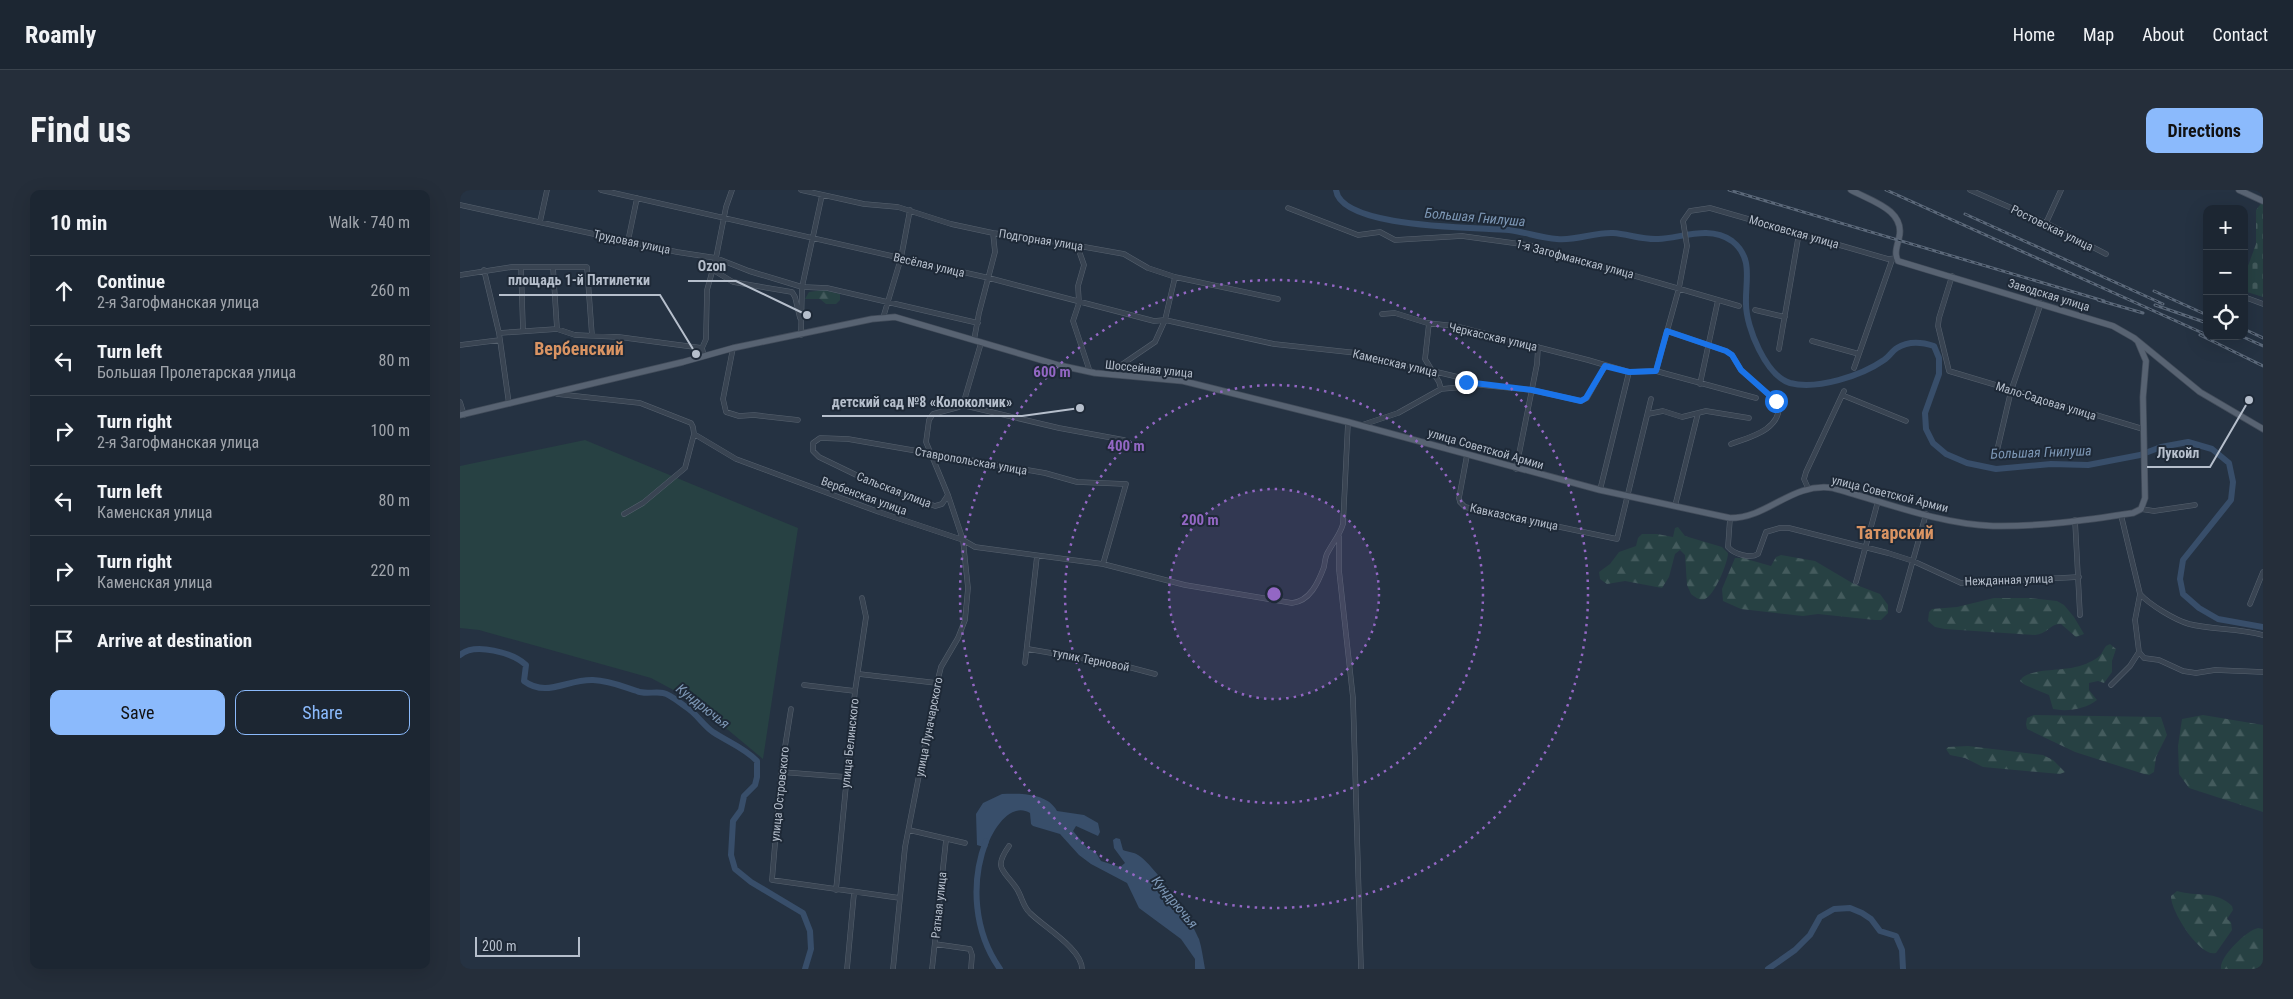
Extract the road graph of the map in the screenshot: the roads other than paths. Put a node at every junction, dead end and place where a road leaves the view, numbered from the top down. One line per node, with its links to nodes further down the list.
1 (547, 190): 18 (street)
2 (602, 190): 12 (street, Весёлая улица)
3 (732, 190): 17 (street)
4 (801, 190): 10 (street, Подгорная улица)
5 (1851, 190): 28 (main road)
6 (1970, 190): 11 (street, Ростовская улица)
7 (1990, 190): 11 (street)
8 (2061, 190): 19 (street)
9 (2239, 190): 13 (main road)
10 (822, 195): 16 (street, Подгорная улица); 22 (street)
11 (1986, 197): 19 (street, Ростовская улица)
12 (637, 198): 17 (street, Весёлая улица); 23 (street)
13 (2263, 201)
14 (460, 205): 18 (street, Трудовая улица)
15 (1288, 208): 38 (street, 1-я Загофманская улица)
16 (910, 210): 20 (street, Подгорная улица); 27 (street)
17 (723, 218): 22 (street, Весёлая улица); 26 (street)
18 (540, 222): 23 (street, Трудовая улица)
19 (2046, 223): 25 (street, Ростовская улица)
20 (993, 233): 24 (street, Подгорная улица); 36 (street)
21 (1800, 233): 28 (street, Московская улица); 38 (street, Московская улица); 49 (street)
22 (812, 238): 27 (street, Весёлая улица); 37 (street)
23 (628, 241): 26 (street, Трудовая улица)
24 (1077, 245): 35 (street, Подгорная улица); 43 (street)
25 (2106, 254)
26 (716, 258): 32 (street); 37 (street, Трудовая улица)
27 (901, 258): 36 (street, Весёлая улица); 42 (street)
28 (1894, 259): 34 (main road, Заводская улица); 73 (street)
29 (521, 267): 30 (street); 31 (street); 55 (street)
30 (554, 267): 56 (street); 60 (street)
31 (484, 270): 33 (street); 58 (street)
32 (712, 270): 51 (street); 70 (street)
33 (460, 275)
34 (1952, 276): 44 (main road, Заводская улица); 88 (street, Мало-Садовая улица)
35 (1175, 277): 40 (street, Подгорная улица); 52 (street)
36 (989, 278): 43 (street, Весёлая улица); 53 (street)
37 (802, 287): 42 (street, Трудовая улица); 51 (street)
38 (1679, 288): 41 (street, 1-я Загофманская улица); 57 (street)
39 (2248, 298): 45 (street)
40 (1278, 299)
41 (1718, 300): 46 (street, 1-я Загофманская улица); 68 (street)
42 (887, 301): 50 (street); 53 (street, Трудовая улица)
43 (1079, 302): 52 (street, Весёлая улица); 81 (street)
44 (2041, 303): 65 (main road, Заводская улица); 88 (street)
45 (2263, 304)
46 (1739, 306)
47 (1755, 310): 49 (street)
48 (1382, 314): 54 (street, Черкасская улица)
49 (1784, 317): 72 (street)
50 (882, 318): 59 (main road, Шоссейная улица); 62 (main road, Шоссейная улица)
51 (801, 319): 59 (street)
52 (1165, 320): 63 (street, Весёлая улица); 83 (street)
53 (978, 323): 62 (street)
54 (1429, 323): 69 (street, Черкасская улица); 79 (street)
55 (523, 330): 56 (street); 58 (street)
56 (557, 330): 60 (street)
57 (1667, 331): 68 (street); 80 (street)
58 (499, 333): 61 (street)
59 (801, 335): 71 (main road, Шоссейная улица)
60 (592, 336): 70 (street)
61 (500, 340): 67 (street); 93 (street)
62 (974, 340): 66 (main road, Шоссейная улица)
63 (1256, 341): 79 (street, Каменская улица)
64 (1812, 341): 73 (street)
65 (2138, 342): 75 (main road, Заводская улица); 76 (main road)
66 (981, 343): 81 (main road, Шоссейная улица); 94 (street)
67 (460, 345)
68 (1708, 345): 84 (street); 108 (street)
69 (1538, 347): 77 (street, Черкасская улица); 87 (street)
70 (702, 348): 74 (street)
71 (732, 348): 74 (main road, Шоссейная улица); 99 (street)
72 (1779, 349)
73 (1859, 354): 78 (street)
74 (704, 356): 89 (main road, Шоссейная улица)
75 (2157, 358): 76 (main road); 104 (main road, Заводская улица)
76 (2146, 361): 103 (main road)
77 (1605, 366): 82 (street, Черкасская улица); 87 (street, Каменская улица)
78 (1854, 368)
79 (1431, 371): 85 (street, Каменская улица); 86 (street)
80 (1656, 371): 82 (street, Черкасская улица); 84 (street, Черкасская улица)
81 (1090, 372): 83 (main road, Шоссейная улица)
82 (1629, 372): 115 (street)
83 (1108, 374): 101 (main road, Шоссейная улица)
84 (1700, 384): 91 (street, Черкасская улица)
85 (1478, 385): 86 (street); 87 (street, Каменская улица)
86 (1441, 389): 102 (street)
87 (1532, 390): 113 (street)
88 (2011, 391): 103 (street, Мало-Садовая улица); 112 (street)
89 (553, 393): 93 (main road, Вербенская улица); 106 (street, Вербенская улица)
90 (1651, 398): 96 (street)
91 (1756, 398)
92 (460, 402): 97 (street)
93 (509, 404): 97 (main road, Вербенская улица)
94 (962, 405): 107 (street); 110 (street, улица Луначарского)
95 (1698, 413): 96 (street); 98 (street); 119 (street)
96 (1648, 414): 117 (street)
97 (462, 415)
98 (1749, 418)
99 (798, 420)
100 (1906, 421): 114 (street)
101 (1348, 422): 102 (main road, Шоссейная улица); 127 (street)
102 (1362, 425): 105 (main road, Шоссейная улица)
103 (2143, 429): 121 (main road)
104 (2263, 429)
105 (1384, 431): 111 (main road, улица Советской Армии)
106 (694, 434): 122 (street); 128 (street, Вербенская улица)
107 (1124, 440)
108 (1731, 444)
109 (813, 448): 110 (street, Ставропольская улица); 116 (street, Сальская улица)
110 (931, 454): 116 (street, улица Луначарского); 132 (street, Ставропольская улица)
111 (1467, 455): 113 (main road, улица Советской Армии); 117 (street, Кавказская улица)
112 (1996, 455)
113 (1516, 469): 115 (main road, улица Советской Армии)
114 (1808, 488): 118 (main road, улица Советской Армии); 125 (main road, улица Советской Армии)
115 (1600, 490): 117 (main road, улица Советской Армии)
116 (948, 495): 128 (street, улица Луначарского)
117 (1629, 496): 119 (main road, улица Советской Армии)
118 (1878, 501): 123 (main road, улица Советской Армии); 129 (street)
119 (1676, 506): 125 (main road, улица Советской Армии)
120 (2195, 506): 121 (street, улица Советской Армии)
121 (2141, 509): 124 (main road, улица Советской Армии)
122 (624, 514)
123 (1926, 514): 126 (main road, улица Советской Армии); 131 (street)
124 (2121, 515): 126 (main road, улица Советской Армии); 136 (street)
125 (1730, 518): 129 (street, Нежданная улица)
126 (2075, 520): 134 (street)
127 (1339, 536): 132 (street, Вербенская улица); 168 (street)
128 (963, 540): 130 (street, Вербенская улица); 148 (street, улица Луначарского)
129 (1865, 548): 131 (street, Нежданная улица); 135 (street)
130 (1037, 556): 132 (street, Вербенская улица); 142 (street)
131 (1913, 561): 134 (street, Нежданная улица); 139 (street)
132 (1103, 564)
133 (2263, 572): 138 (street)
134 (2078, 577): 140 (street)
135 (1856, 582)
136 (2140, 594): 141 (street); 143 (street)
137 (862, 598): 146 (street, улица Белинского)
138 (2250, 604)
139 (1898, 610)
140 (2080, 615)
141 (2263, 635)
142 (1028, 649): 144 (street); 147 (street, тупик Терновой)
143 (2139, 652): 145 (street); 150 (street)
144 (1025, 663)
145 (2263, 672)
146 (859, 674): 148 (street); 151 (street, улица Белинского)
147 (1155, 674)
148 (937, 682): 155 (street, улица Луначарского)
149 (804, 685): 151 (street)
150 (2111, 685)
151 (855, 691): 154 (street, улица Белинского)
152 (791, 709): 153 (street, улица Островского)
153 (782, 772): 154 (street); 159 (street, улица Островского)
154 (846, 777): 159 (street, улица Белинского)
155 (909, 830): 156 (street); 161 (street, улица Луначарского)
156 (946, 840): 157 (street); 162 (street, Ратная улица)
157 (965, 843)
158 (1009, 846): 167 (street)
159 (836, 890): 160 (street)
160 (854, 894): 161 (street); 163 (street)
161 (900, 898): 164 (street, улица Луначарского)
162 (935, 944): 165 (street, Ратная улица); 166 (street)
163 (846, 969)
164 (893, 969)
165 (932, 969)
166 (971, 969)
167 (1082, 969)
168 (1361, 969)

